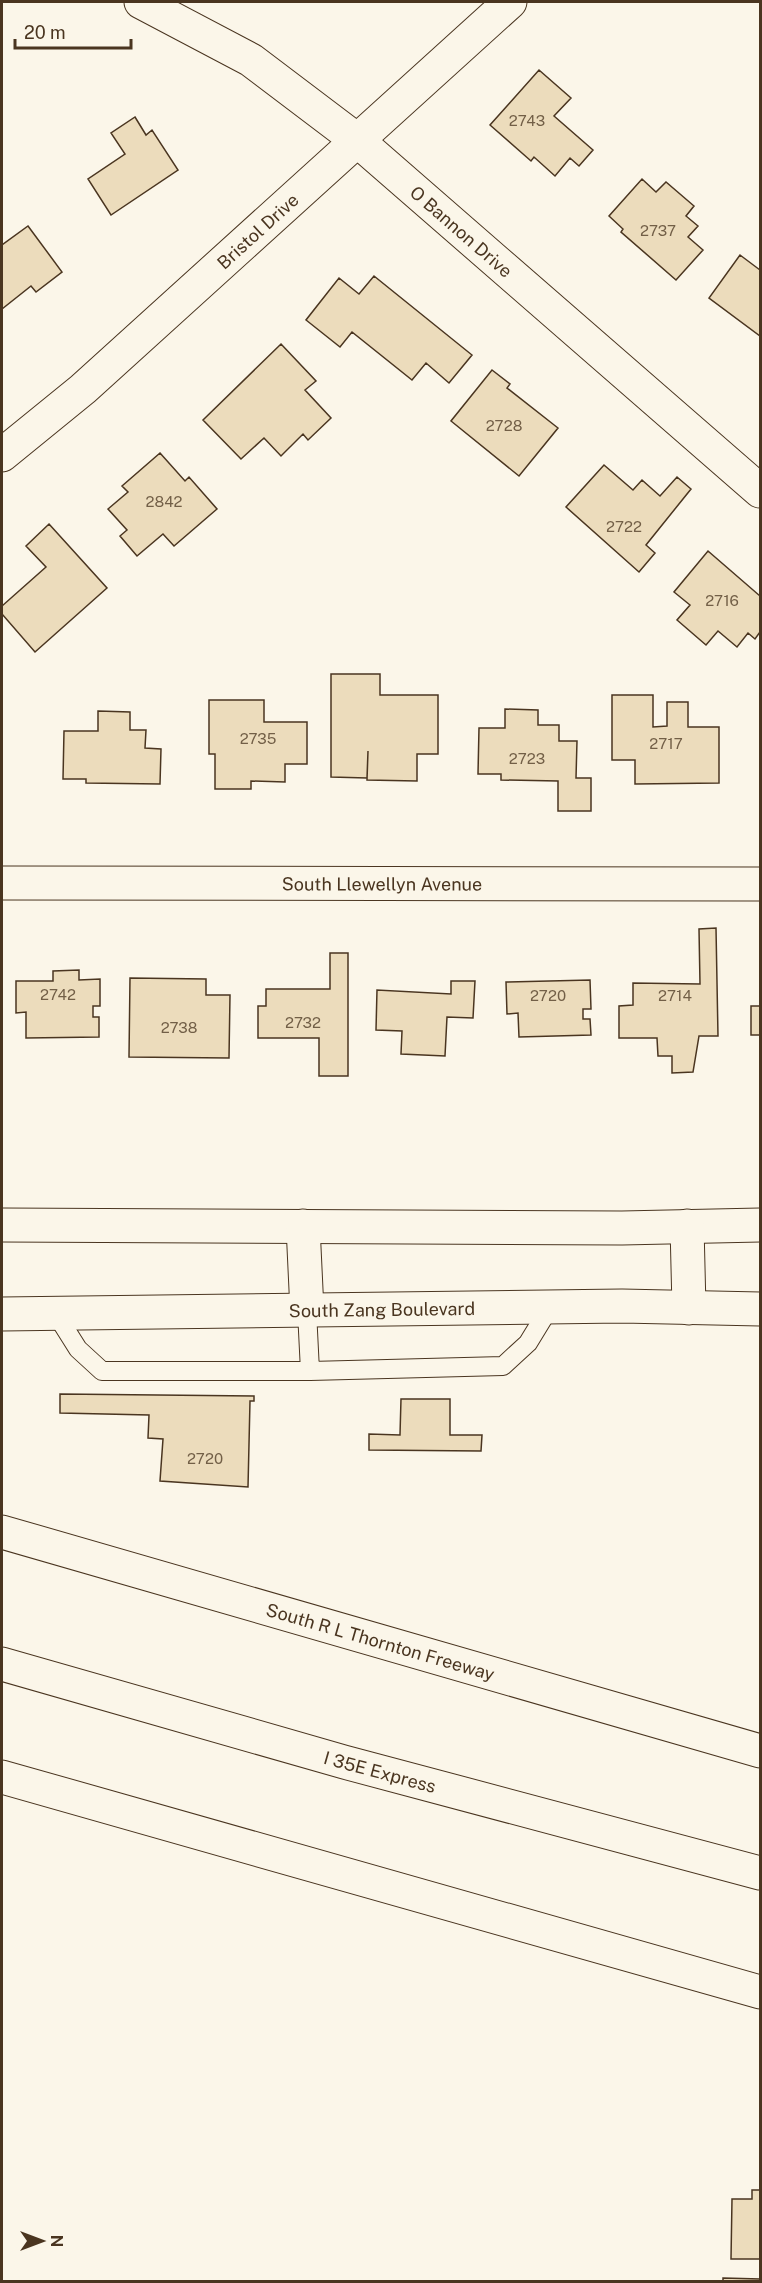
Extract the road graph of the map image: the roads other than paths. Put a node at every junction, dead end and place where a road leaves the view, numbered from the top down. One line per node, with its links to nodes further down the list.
1 (141, 2): 3 (main road, O Bannon Drive)
2 (510, 2): 3 (main road, Bristol Drive)
3 (358, 141): 4 (main road, Bristol Drive); 5 (main road, O Bannon Drive)
4 (2, 455)
5 (760, 491)
6 (2, 883): 7 (main road, South Llewellyn Avenue)
7 (760, 884)
8 (2, 1224): 10 (main road)
9 (760, 1225): 11 (main road)
10 (303, 1226): 11 (main road); 15 (main road)
11 (687, 1226): 13 (main road)
12 (550, 1307): 13 (main road, South Zang Boulevard); 15 (main road, South Zang Boulevard); 18 (lane)
13 (689, 1308): 14 (main road, South Zang Boulevard)
14 (760, 1309)
15 (307, 1311): 17 (main road, South Zang Boulevard); 18 (lane)
16 (2, 1314): 17 (main road, South Zang Boulevard)
17 (56, 1314): 18 (lane)
18 (310, 1371)
19 (2, 1532): 21 (main road, South R L Thornton Freeway)
20 (2, 1664): 23 (main road, I 35E Express)
21 (760, 1751)
22 (2, 1778): 24 (main road)
23 (760, 1873)
24 (760, 1992)

